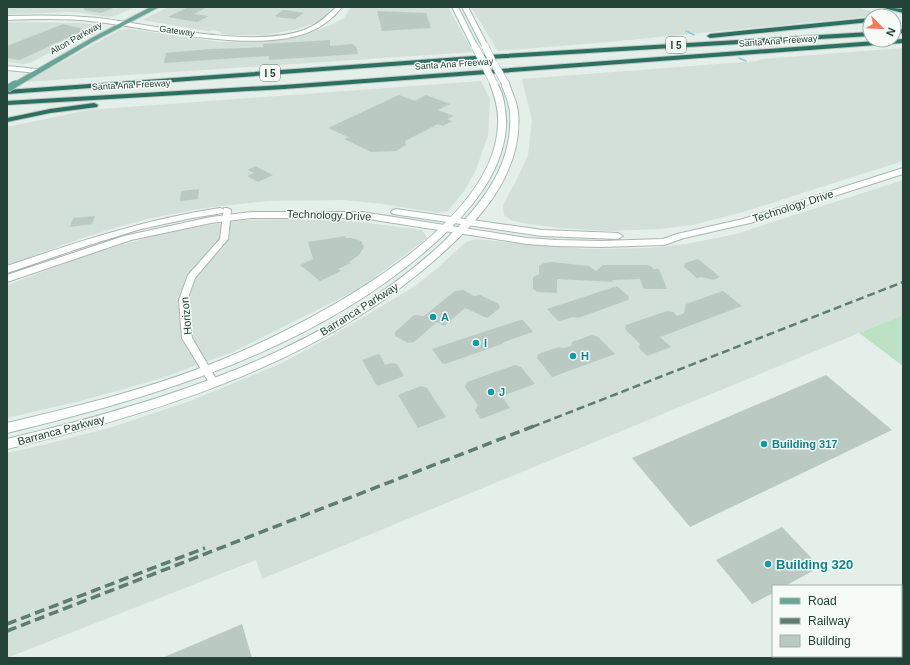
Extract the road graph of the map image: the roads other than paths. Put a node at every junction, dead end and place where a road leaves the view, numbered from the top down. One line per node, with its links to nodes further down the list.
1 (142, 7): 8 (main road, Alton Parkway)
2 (156, 7): 9 (main road, Alton Parkway)
3 (339, 7): 9 (main road, Gateway)
4 (455, 7): 21 (main road, Barranca Parkway, bridge)
5 (465, 7): 20 (main road, Barranca Parkway, bridge)
6 (7, 18): 8 (main road, Gateway)
7 (862, 21): 11 (highway)
8 (112, 22): 9 (main road, Gateway); 23 (main road, Alton Parkway)
9 (123, 24): 24 (main road, Alton Parkway)
10 (862, 34): 13 (highway, Santa Ana Freeway / I 5)
11 (700, 36)
12 (692, 37): 18 (highway)
13 (802, 38): 18 (highway, Santa Ana Freeway / I 5); 19 (highway)
14 (903, 41): 16 (highway, Santa Ana Freeway / I 5)
15 (903, 45): 17 (highway)
16 (842, 46): 17 (highway, Santa Ana Freeway / I 5); 19 (highway)
17 (822, 48): 26 (highway, Santa Ana Freeway / I 5)
18 (551, 53): 28 (highway, Santa Ana Freeway / I 5)
19 (576, 58): 20 (highway)
20 (494, 64): 21 (highway, bridge); 35 (main road, Barranca Parkway, bridge)
21 (484, 65): 34 (main road, Barranca Parkway, bridge)
22 (7, 68): 23 (main road)
23 (29, 70): 24 (main road); 25 (main road, Alton Parkway)
24 (37, 71): 25 (main road, Alton Parkway)
25 (11, 83): 27 (main road, Alton Parkway, bridge)
26 (284, 86): 30 (highway, Santa Ana Freeway / I 5); 31 (highway)
27 (7, 88): 28 (highway)
28 (52, 89): 29 (highway, Santa Ana Freeway / I 5)
29 (7, 92)
30 (7, 104)
31 (7, 120)
32 (903, 171): 35 (main road, Technology Drive)
33 (227, 214): 34 (main road, Technology Drive); 36 (main road, Technology Drive); 37 (main road, Technology Drive); 38 (street, Horizon)
34 (449, 224): 35 (main road, Technology Drive); 38 (main road, Barranca Parkway)
35 (466, 227): 39 (main road, Barranca Parkway)
36 (7, 270)
37 (7, 279)
38 (206, 370): 39 (street, Horizon); 40 (main road, Barranca Parkway)
39 (213, 382): 41 (main road, Barranca Parkway)
40 (7, 428)
41 (7, 444)

